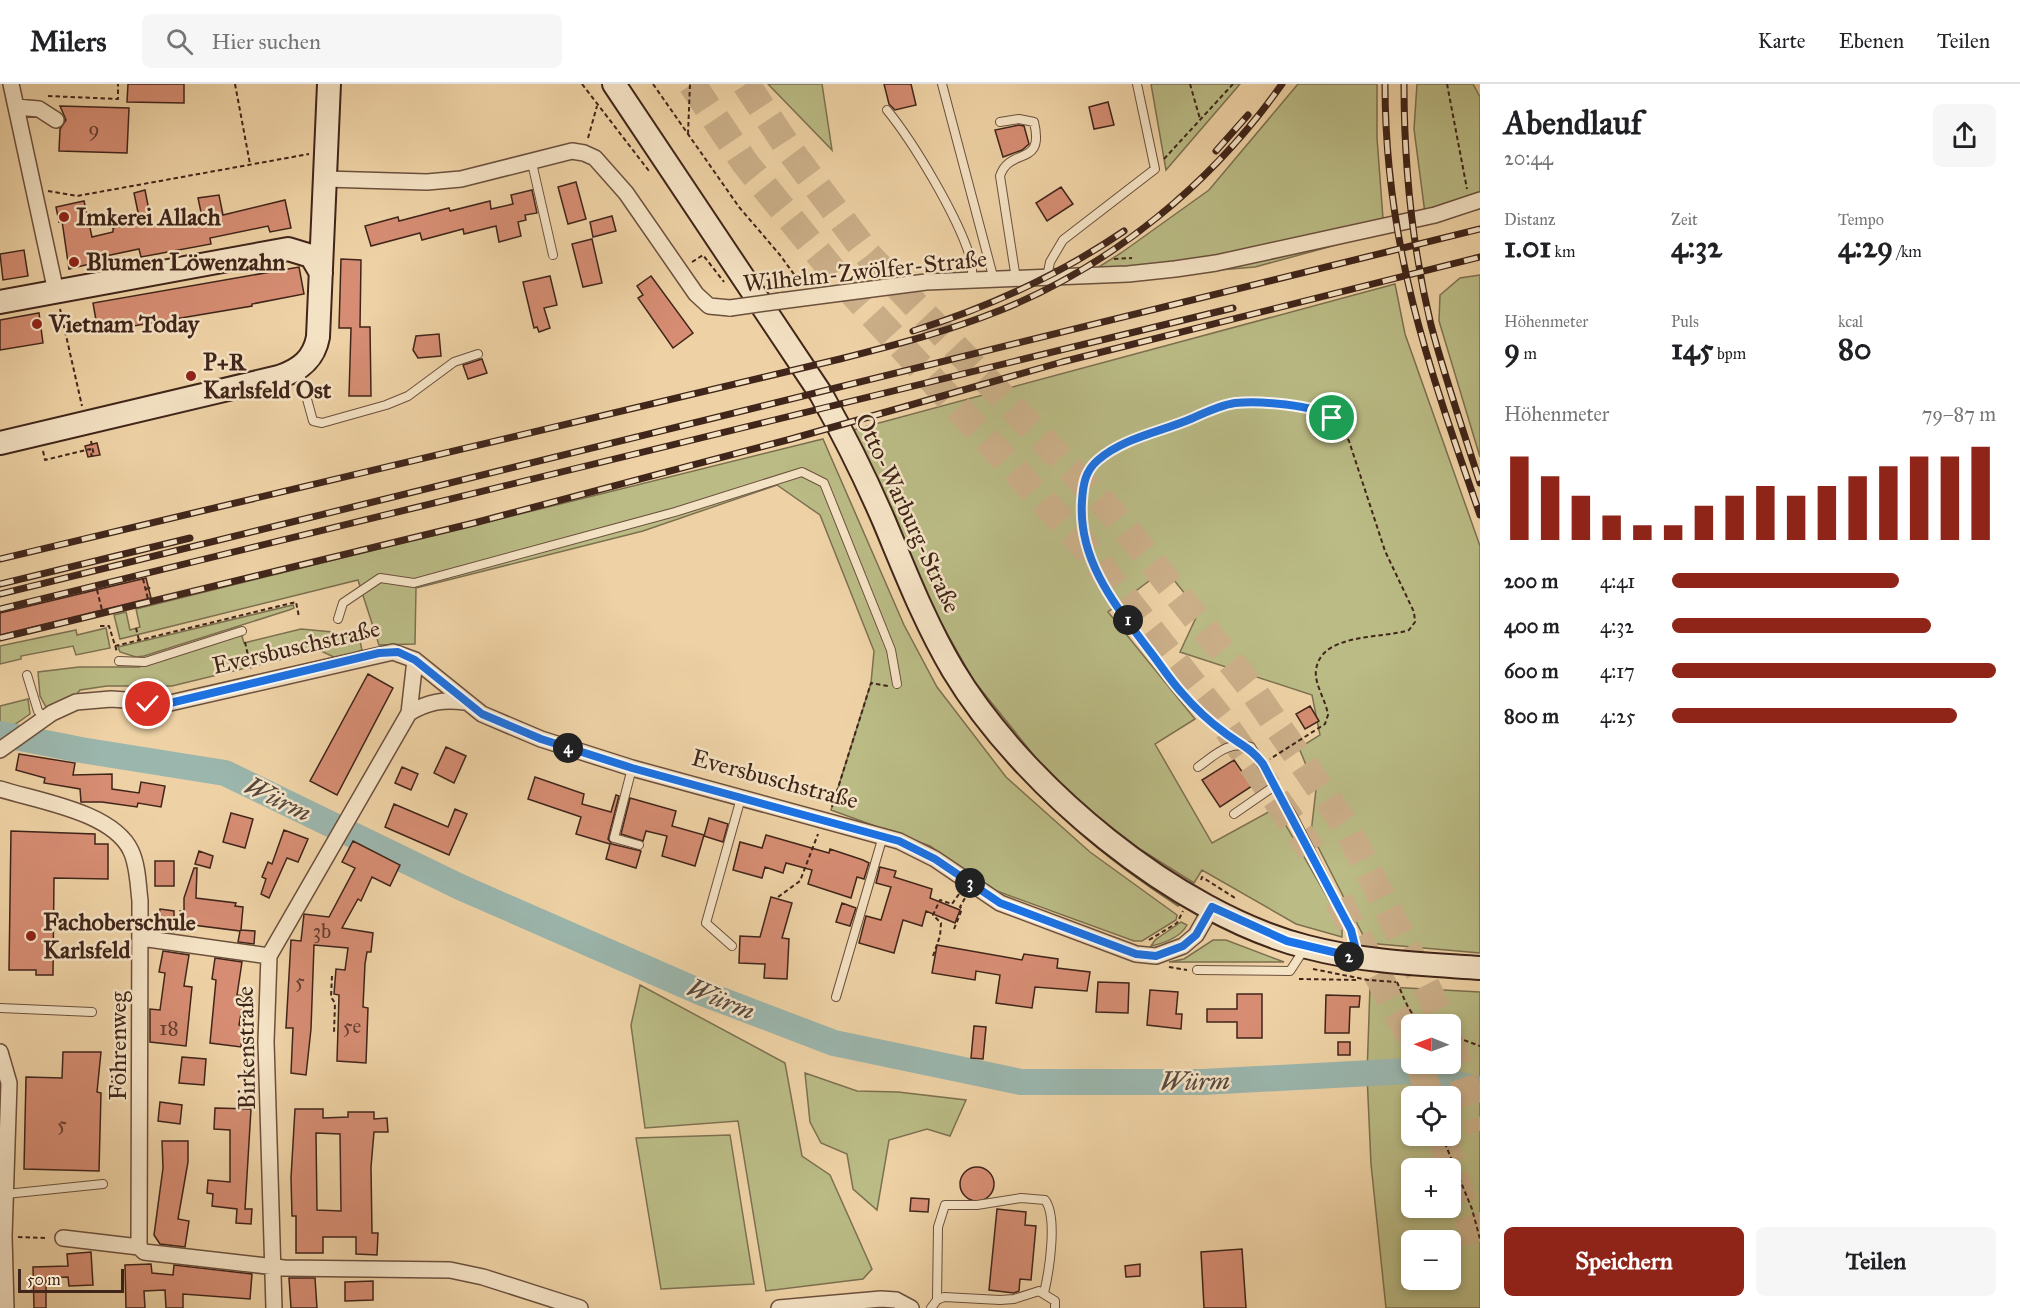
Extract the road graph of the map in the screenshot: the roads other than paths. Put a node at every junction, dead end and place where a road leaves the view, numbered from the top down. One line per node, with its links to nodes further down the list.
1 (11, 84): 6 (street)
2 (329, 84): 11 (main road)
3 (614, 84): 43 (main road, Otto-Warburg-Straße)
4 (942, 84): 18 (lane)
5 (1137, 84): 16 (lane)
6 (16, 107): 8 (street); 20 (street)
7 (887, 110): 19 (lane)
8 (56, 120)
9 (1000, 122): 17 (lane)
10 (532, 163): 11 (street, Wilhelm-Zwölfer-Straße); 14 (lane); 19 (street, Wilhelm-Zwölfer-Straße, bridge)
11 (325, 179): 13 (main road); 15 (main road)
12 (1473, 195): 16 (street, Wilhelm-Zwölfer-Straße)
13 (288, 249): 15 (main road); 20 (main road)
14 (553, 255)
15 (321, 273): 23 (main road)
16 (1047, 277): 17 (street, Wilhelm-Zwölfer-Straße)
17 (1016, 279): 18 (street, Wilhelm-Zwölfer-Straße)
18 (994, 280): 19 (street, Wilhelm-Zwölfer-Straße)
19 (972, 281)
20 (56, 292): 21 (main road)
21 (0, 303)
22 (478, 354): 23 (lane)
23 (298, 368): 24 (main road)
24 (0, 443)
25 (338, 619): 30 (lane)
26 (242, 631): 28 (lane)
27 (415, 660): 31 (street, Eversbuschstraße); 32 (street); 33 (street, Eversbuschstraße)
28 (119, 661)
29 (27, 675): 33 (lane)
30 (897, 684)
31 (465, 702): 32 (street); 36 (street, Eversbuschstraße)
32 (409, 713): 47 (street, Birkenstraße)
33 (39, 722): 34 (street, Eversbuschstraße)
34 (1, 749)
35 (1198, 767): 37 (lane)
36 (632, 768): 39 (street, Eversbuschstraße); 42 (lane)
37 (1273, 788): 40 (lane); 48 (lane)
38 (0, 789): 44 (street, Föhrenweg)
39 (741, 798): 41 (street, Eversbuschstraße); 45 (lane)
40 (1234, 814)
41 (884, 836): 43 (street, Eversbuschstraße); 51 (lane)
42 (639, 845)
43 (1212, 907): 46 (main road)
44 (141, 938): 47 (street); 58 (street, Föhrenweg)
45 (732, 946)
46 (1305, 947): 48 (main road); 50 (lane)
47 (269, 957): 59 (street, Birkenstraße)
48 (1358, 958): 49 (main road)
49 (1480, 968)
50 (1197, 970)
51 (836, 997)
52 (0, 1008): 53 (lane)
53 (92, 1012)
54 (0, 1052): 56 (street)
55 (103, 1184): 56 (lane)
56 (6, 1194): 60 (street)
57 (63, 1238): 58 (street)
58 (139, 1247): 59 (street)
59 (272, 1267): 64 (street, Birkenstraße); 65 (street)
60 (3, 1284): 63 (street)
61 (1044, 1293): 62 (lane); 62 (lane); 69 (lane)
62 (937, 1300): 68 (lane)
63 (6, 1308)
64 (274, 1308)
65 (580, 1308)
66 (779, 1308): 67 (street)
67 (911, 1308)
68 (931, 1308)
69 (1055, 1308)

